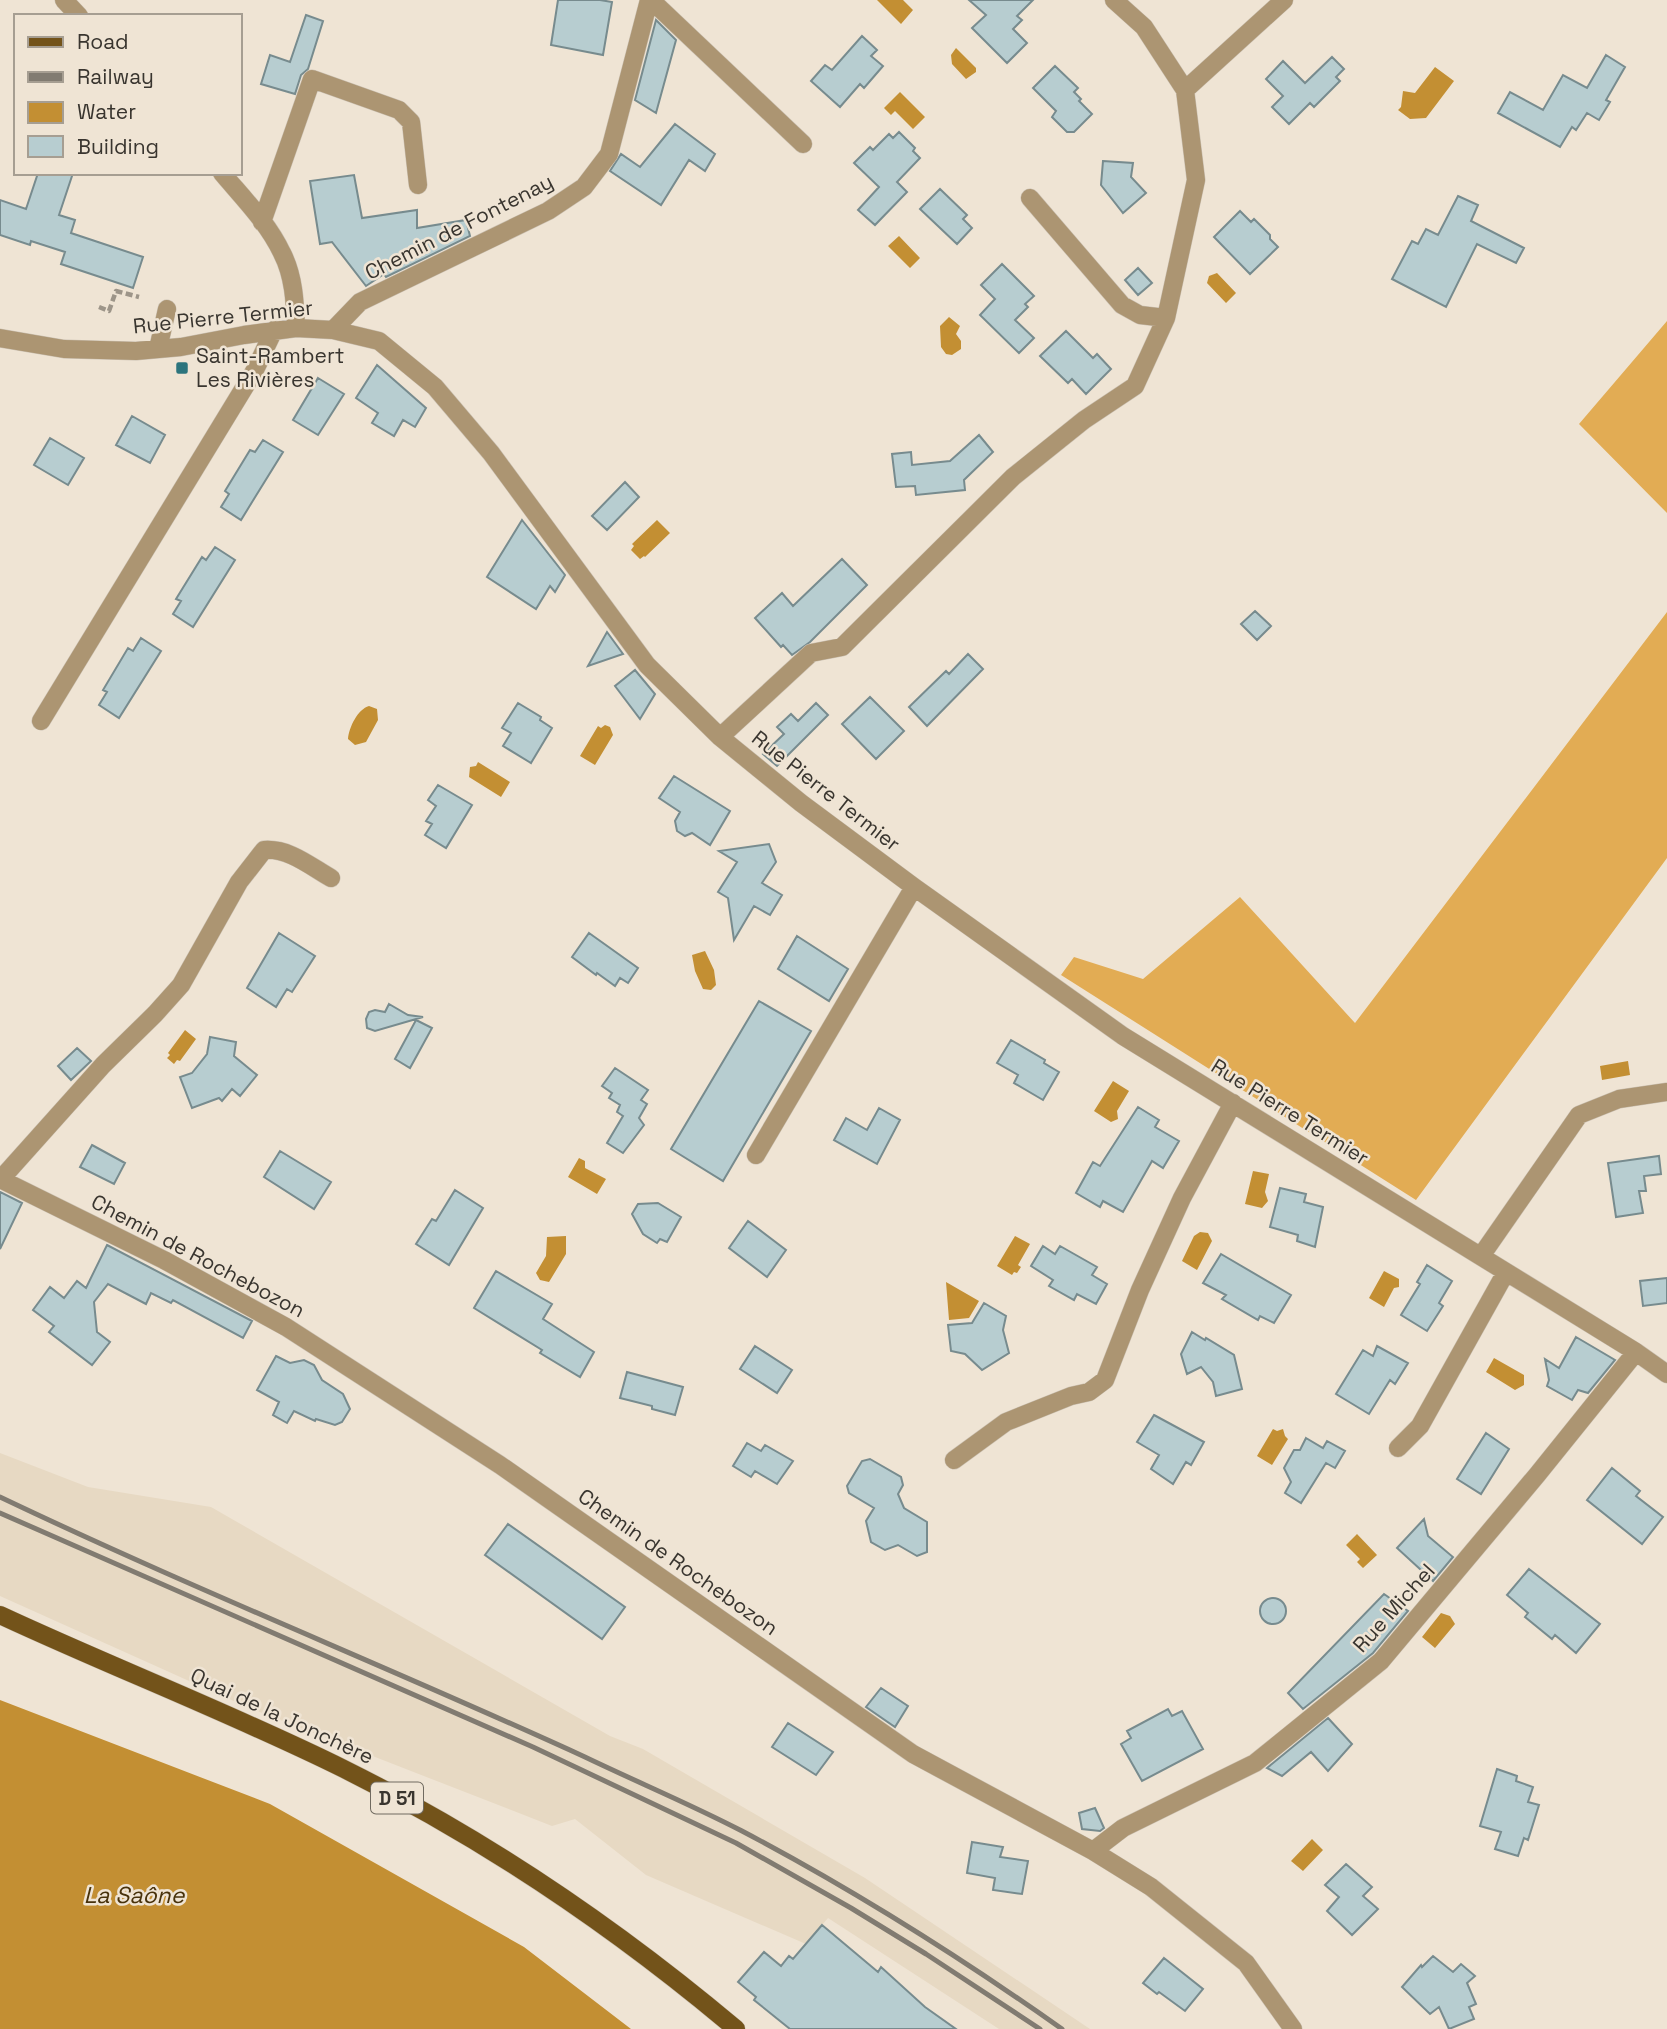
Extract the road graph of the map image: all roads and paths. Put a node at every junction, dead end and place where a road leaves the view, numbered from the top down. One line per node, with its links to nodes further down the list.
1 (64, 0): 5 (street)
2 (650, 0): 7 (street); 18 (street, Chemin de Fontenay)
3 (1114, 0): 6 (street)
4 (1284, 0): 6 (street)
5 (77, 14)
6 (1185, 90): 15 (street)
7 (803, 144)
8 (224, 175): 11 (street)
9 (418, 185): 11 (street)
10 (1030, 198): 15 (street)
11 (262, 222): 16 (street)
12 (139, 297): 13 (path)
13 (99, 307)
14 (167, 309): 20 (street)
15 (1166, 318): 22 (street)
16 (296, 328): 17 (street, Rue Pierre Termier); 18 (street, Rue Pierre Termier)
17 (274, 330): 20 (street, Rue Pierre Termier); 21 (street)
18 (333, 330): 22 (street, Rue Pierre Termier)
19 (0, 338): 20 (street, Rue Pierre Termier)
20 (158, 349)
21 (41, 722)
22 (720, 737): 24 (street, Rue Pierre Termier)
23 (331, 878): 28 (street)
24 (914, 887): 26 (street, Rue Pierre Termier); 27 (street)
25 (1667, 1093): 29 (street)
26 (1233, 1103): 29 (street, Rue Pierre Termier); 34 (street)
27 (756, 1155)
28 (0, 1179): 36 (street, Chemin de Rochebozon)
29 (1481, 1256): 30 (street, Rue Pierre Termier)
30 (1506, 1272): 31 (street, Rue Pierre Termier); 33 (street)
31 (1636, 1352): 32 (street, Rue Pierre Termier); 36 (street, Rue Michel)
32 (1667, 1374)
33 (1398, 1448)
34 (954, 1460)
35 (0, 1615): 37 (main road, Quai de la Jonchère / D 51)
36 (1093, 1851): 38 (street, Chemin de Rochebozon)
37 (736, 2029)
38 (1293, 2029)

